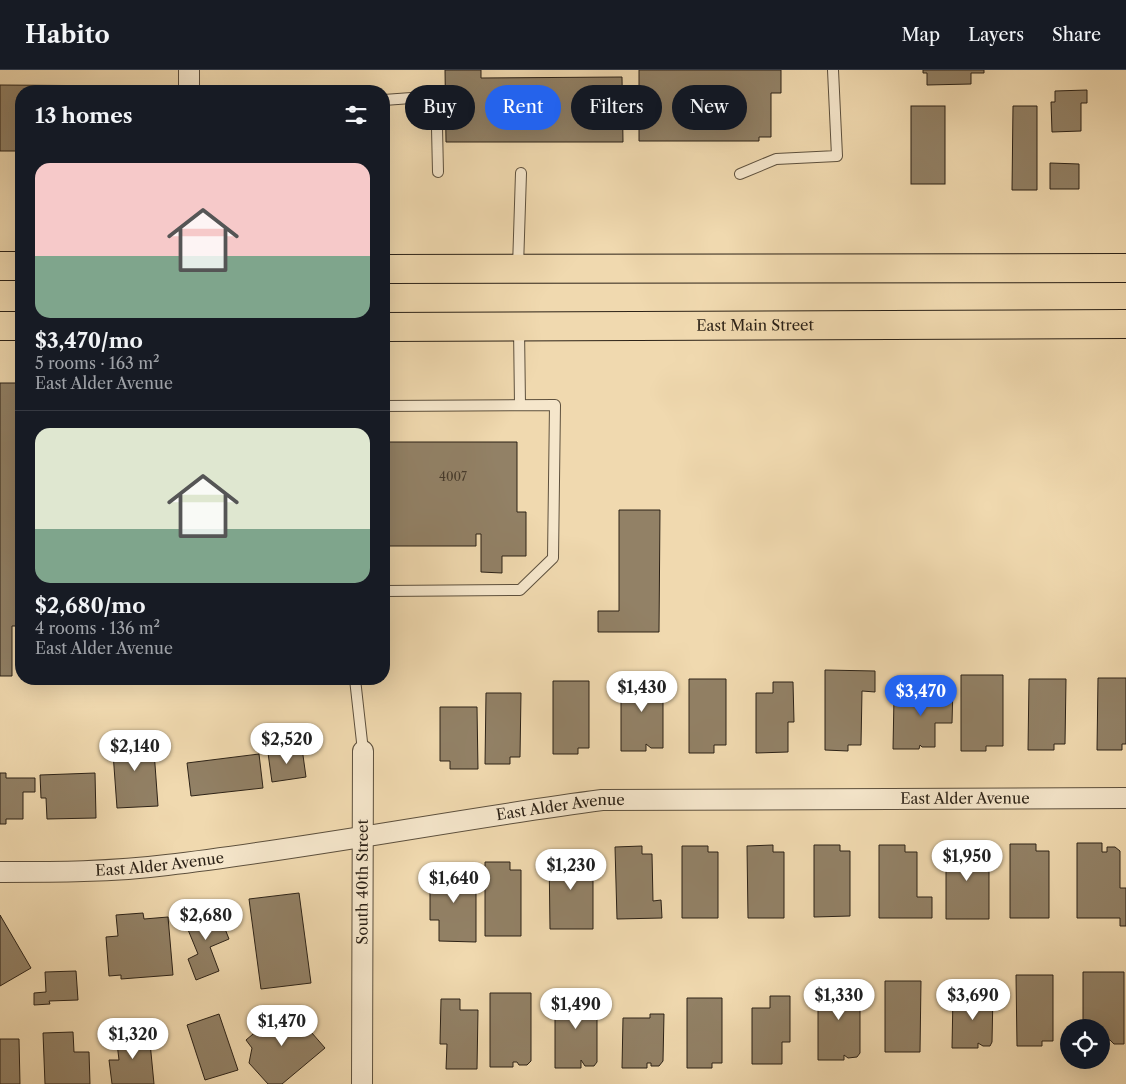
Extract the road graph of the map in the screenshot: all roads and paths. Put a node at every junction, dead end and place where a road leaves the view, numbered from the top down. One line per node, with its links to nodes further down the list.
1 (189, 70): 3 (street)
2 (833, 70): 7 (lane)
3 (189, 85)
4 (390, 100): 5 (lane)
5 (438, 172)
6 (521, 173): 12 (lane)
7 (740, 174)
8 (0, 266): 9 (main road)
9 (15, 266)
10 (1126, 268): 12 (main road)
11 (390, 269): 12 (main road)
12 (518, 269)
13 (1126, 324): 16 (main road, East Main Street)
14 (0, 326): 15 (main road)
15 (15, 326)
16 (519, 326): 17 (main road, East Main Street); 18 (lane)
17 (390, 327)
18 (520, 405): 19 (lane); 20 (lane)
19 (390, 406)
20 (390, 591)
21 (356, 685): 22 (lane, South 40th Street)
22 (363, 750): 24 (street, South 40th Street)
23 (1126, 798): 24 (street, East Alder Avenue)
24 (363, 838): 25 (street, East Alder Avenue); 26 (street, South 40th Street)
25 (0, 872)
26 (362, 1084)

